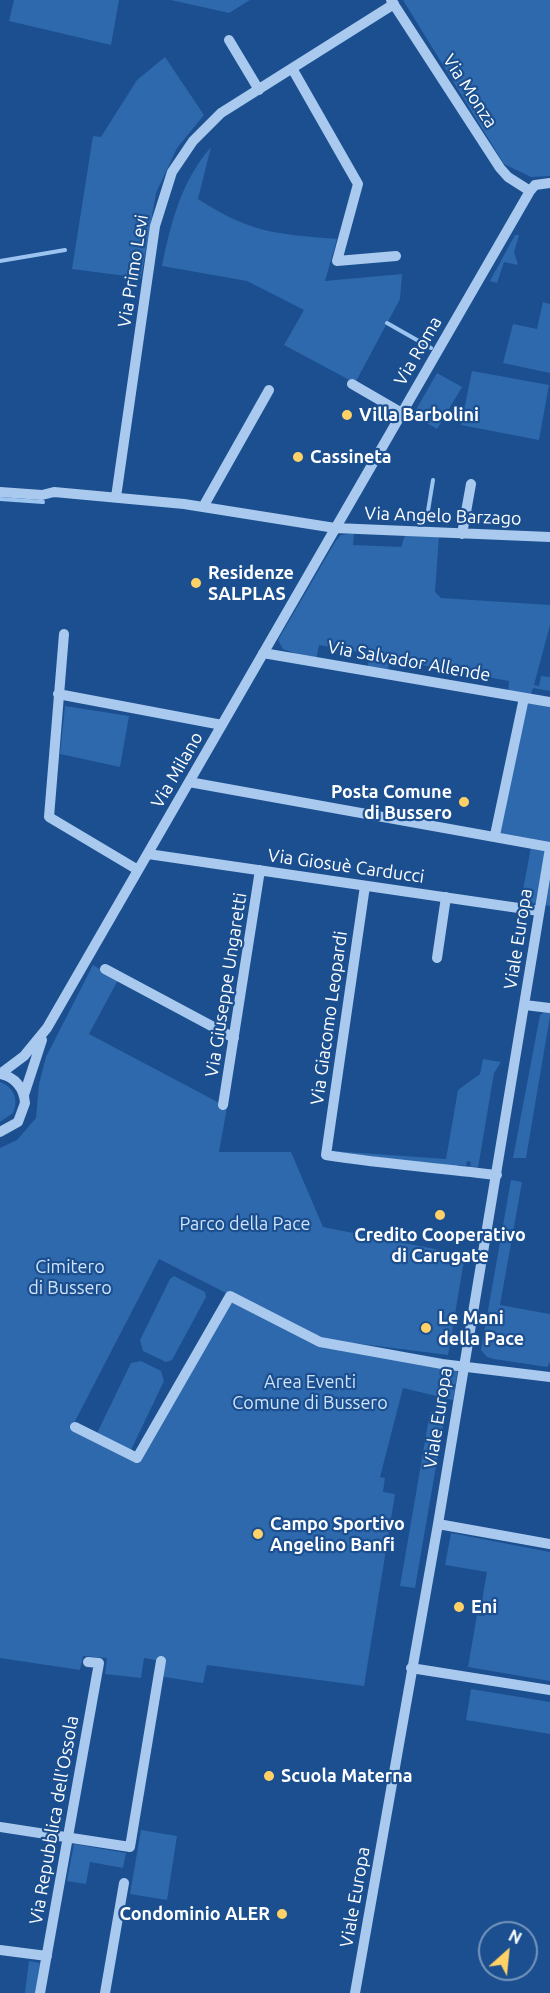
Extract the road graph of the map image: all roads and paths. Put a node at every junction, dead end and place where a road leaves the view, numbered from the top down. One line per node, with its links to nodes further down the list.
1 (393, 2): 3 (street, Via Primo Levi); 6 (street, Via Monza)
2 (229, 40): 4 (street)
3 (293, 70): 4 (street, Via Primo Levi); 7 (street)
4 (259, 90): 13 (street, Via Primo Levi)
5 (550, 183): 6 (street)
6 (530, 190): 10 (street, Via Roma)
7 (396, 256)
8 (352, 384): 10 (street)
9 (269, 390): 14 (street)
10 (402, 413): 15 (street, Via Roma)
11 (471, 484): 16 (street)
12 (0, 492): 13 (street, Via Angelo Barzago)
13 (116, 498): 14 (street, Via Angelo Barzago)
14 (204, 507): 15 (street, Via Angelo Barzago)
15 (335, 528): 16 (street, Via Angelo Barzago); 19 (street, Via Milano)
16 (462, 534): 17 (street, Via Angelo Barzago)
17 (550, 537)
18 (64, 634): 20 (street)
19 (263, 652): 21 (street, Via Salvador Allende); 23 (street, Via Milano)
20 (58, 694): 23 (street); 28 (street)
21 (524, 698): 22 (street, Via Salvador Allende); 25 (street)
22 (550, 702)
23 (222, 725): 24 (street, Via Milano)
24 (189, 782): 25 (street); 27 (street, Via Milano)
25 (495, 835): 26 (street)
26 (550, 847): 32 (street, Viale Europa)
27 (148, 854): 28 (street, Via Milano); 29 (street, Via Giosuè Carducci)
28 (138, 870): 37 (street, Via Milano)
29 (260, 870): 30 (street, Via Giosuè Carducci); 38 (street, Via Giuseppe Ungaretti)
30 (365, 886): 31 (street, Via Giosuè Carducci); 43 (street, Via Giacomo Leopardi)
31 (446, 897): 32 (street, Via Giosuè Carducci); 33 (street)
32 (539, 911): 35 (street, Viale Europa)
33 (437, 958)
34 (105, 969): 38 (street)
35 (525, 1005): 36 (street); 43 (street, Viale Europa)
36 (550, 1008)
37 (46, 1028): 39 (street, Via Milano); 40 (street, Via Milano)
38 (234, 1038): 41 (street, Via Giuseppe Ungaretti)
39 (0, 1074): 40 (street, Via Milano)
40 (24, 1095): 42 (street, Via Milano)
41 (223, 1105)
42 (0, 1132)
43 (497, 1174): 44 (street, Viale Europa)
44 (463, 1365): 45 (street); 46 (street); 47 (street, Viale Europa)
45 (550, 1377)
46 (75, 1427)
47 (438, 1524): 48 (street); 51 (street, Viale Europa)
48 (550, 1544)
49 (161, 1661): 54 (street)
50 (88, 1662): 54 (street, Via Repubblica dell'Ossola)
51 (411, 1668): 52 (street); 60 (street, Viale Europa)
52 (550, 1690)
53 (0, 1827): 54 (street)
54 (68, 1837): 57 (street, Via Repubblica dell'Ossola)
55 (124, 1883): 59 (street)
56 (0, 1950): 57 (street)
57 (47, 1956): 58 (street, Via Repubblica dell'Ossola)
58 (40, 1993)
59 (105, 1993)
60 (355, 1993)

